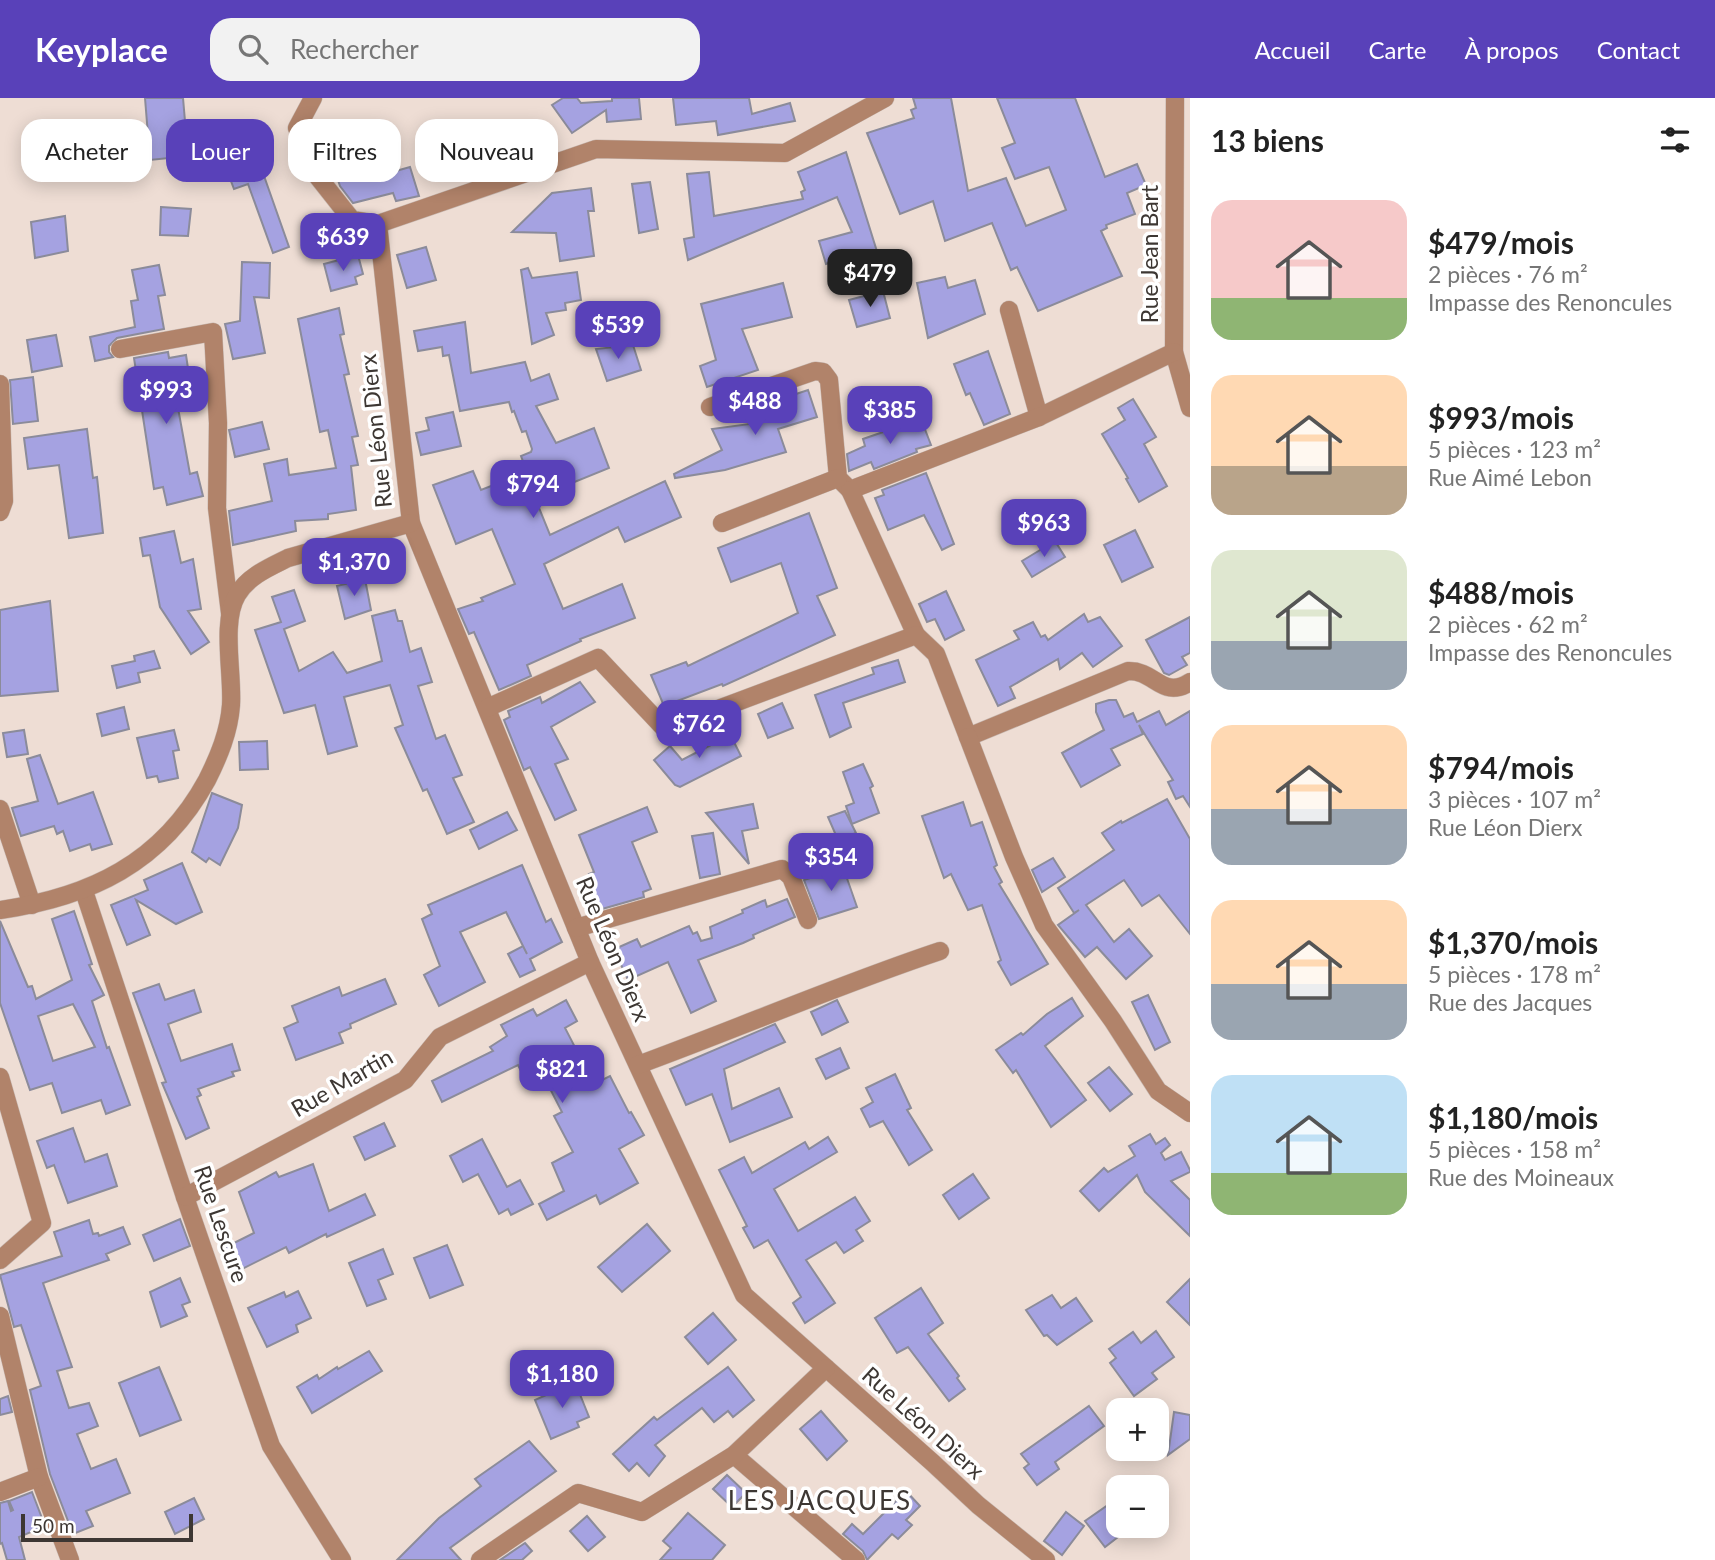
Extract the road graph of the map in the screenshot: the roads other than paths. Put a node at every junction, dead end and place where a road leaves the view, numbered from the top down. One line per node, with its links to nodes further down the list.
1 (313, 98): 5 (street)
2 (885, 98): 5 (street)
3 (1175, 98): 4 (street, Rue Jean Bart)
4 (1182, 223): 8 (street, Rue Jean Bart)
5 (378, 224): 15 (street, Rue Léon Dierx)
6 (1009, 310): 12 (street)
7 (120, 349): 17 (street)
8 (1174, 352): 11 (street, Rue Jean Bart); 12 (street)
9 (0, 384): 14 (street)
10 (710, 407): 13 (street)
11 (1190, 408)
12 (1039, 417): 13 (street)
13 (844, 484): 16 (street); 18 (street)
14 (0, 512)
15 (411, 523): 17 (street); 20 (street, Rue Léon Dierx)
16 (722, 523)
17 (230, 613): 23 (street)
18 (916, 635): 20 (street); 21 (street)
19 (1190, 682): 21 (street)
20 (487, 708): 27 (street, Rue Léon Dierx)
21 (968, 737): 32 (street)
22 (0, 809): 24 (street)
23 (84, 891): 24 (street); 33 (street, Rue Lescure)
24 (32, 905): 25 (street)
25 (0, 910)
26 (808, 920): 27 (street)
27 (576, 928): 29 (street, Rue Léon Dierx)
28 (940, 951): 30 (street)
29 (590, 962): 30 (street, Rue Léon Dierx); 33 (street, Rue Martin)
30 (638, 1065): 36 (street, Rue Léon Dierx)
31 (0, 1077): 34 (street)
32 (1190, 1113)
33 (185, 1197): 41 (street, Rue Lescure)
34 (0, 1260)
35 (0, 1316): 38 (street)
36 (826, 1368): 37 (street); 44 (street, Rue Léon Dierx)
37 (734, 1455): 42 (street); 43 (street)
38 (39, 1477): 39 (street); 40 (street)
39 (0, 1492)
40 (70, 1560)
41 (342, 1560)
42 (480, 1560)
43 (856, 1560)
44 (1046, 1560)

